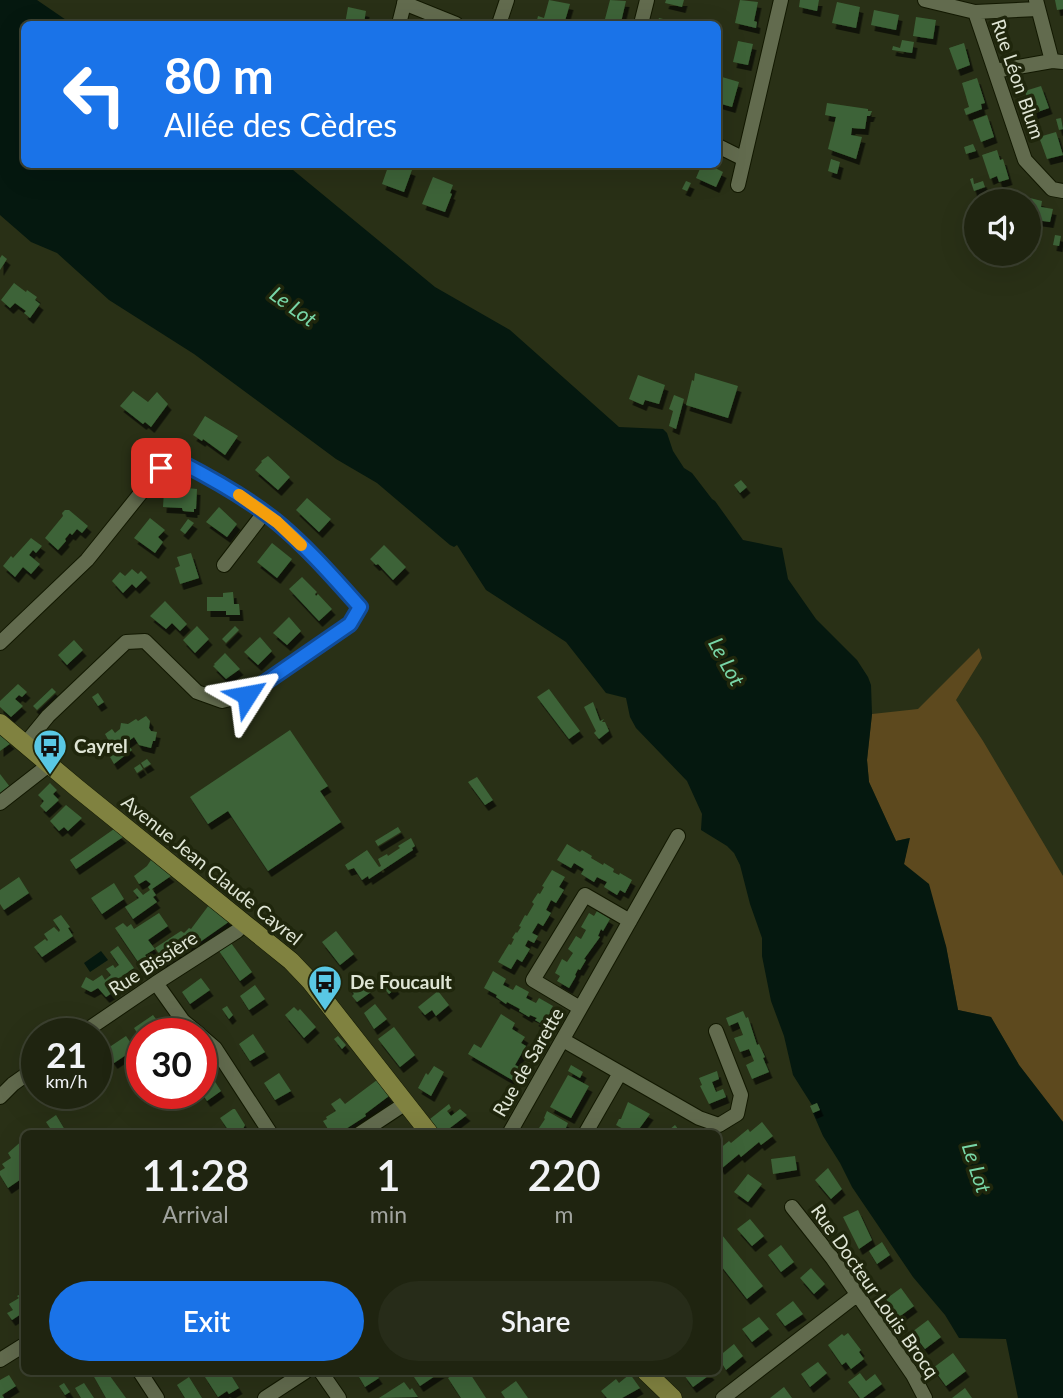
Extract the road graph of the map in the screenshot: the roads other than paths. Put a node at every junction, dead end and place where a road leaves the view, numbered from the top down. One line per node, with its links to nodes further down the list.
1 (507, 0): 10 (street)
2 (647, 0): 11 (street)
3 (781, 0): 15 (street)
4 (925, 0): 7 (street, Rue Léon Blum)
5 (405, 1): 8 (street); 9 (street)
6 (1037, 5): 7 (street); 12 (street)
7 (975, 12): 13 (street, Rue Léon Blum)
8 (401, 21)
9 (449, 21)
10 (500, 21)
11 (643, 21)
12 (1057, 62): 13 (street)
13 (995, 71): 17 (street, Rue Léon Blum)
14 (721, 148): 15 (street)
15 (744, 159): 16 (street)
16 (738, 185)
17 (1063, 191)
18 (264, 513): 19 (street); 20 (street); 22 (street)
19 (224, 565)
20 (0, 643)
21 (0, 723): 22 (main road, Avenue Jean Claude Cayrel)
22 (25, 744): 23 (main road, Avenue Jean Claude Cayrel)
23 (50, 764): 24 (street); 27 (main road, Avenue Jean Claude Cayrel)
24 (0, 803)
25 (678, 836): 26 (street, Rue de Sarette)
26 (630, 922): 29 (street, Rue de Sarette); 29 (street, Rue de Sarette)
27 (244, 923): 28 (street, Rue Bissière); 38 (main road, Avenue Jean Claude Cayrel)
28 (156, 982): 30 (street, Rue Bissière); 31 (street)
29 (580, 1008): 33 (street, Rue de Sarette)
30 (104, 1018)
31 (181, 1018)
32 (716, 1031): 35 (street)
33 (563, 1040): 35 (street); 42 (street, Rue de Sarette)
34 (217, 1051): 39 (street)
35 (620, 1073): 43 (street)
36 (21, 1078): 37 (street)
37 (0, 1097)
38 (406, 1103): 40 (street); 41 (main road, Avenue Jean Claude Cayrel)
39 (268, 1130)
40 (365, 1130)
41 (427, 1130)
42 (511, 1130)
43 (587, 1130)
44 (792, 1207): 45 (street, Rue Docteur Louis Brocq)
45 (858, 1294): 56 (street); 57 (street, Rue Docteur Louis Brocq)
46 (21, 1347): 47 (street)
47 (0, 1360)
48 (142, 1375): 53 (street)
49 (300, 1375): 54 (street)
50 (323, 1375): 55 (street)
51 (648, 1375): 52 (main road)
52 (664, 1396)
53 (157, 1398)
54 (265, 1398)
55 (339, 1398)
56 (723, 1398)
57 (925, 1398)

